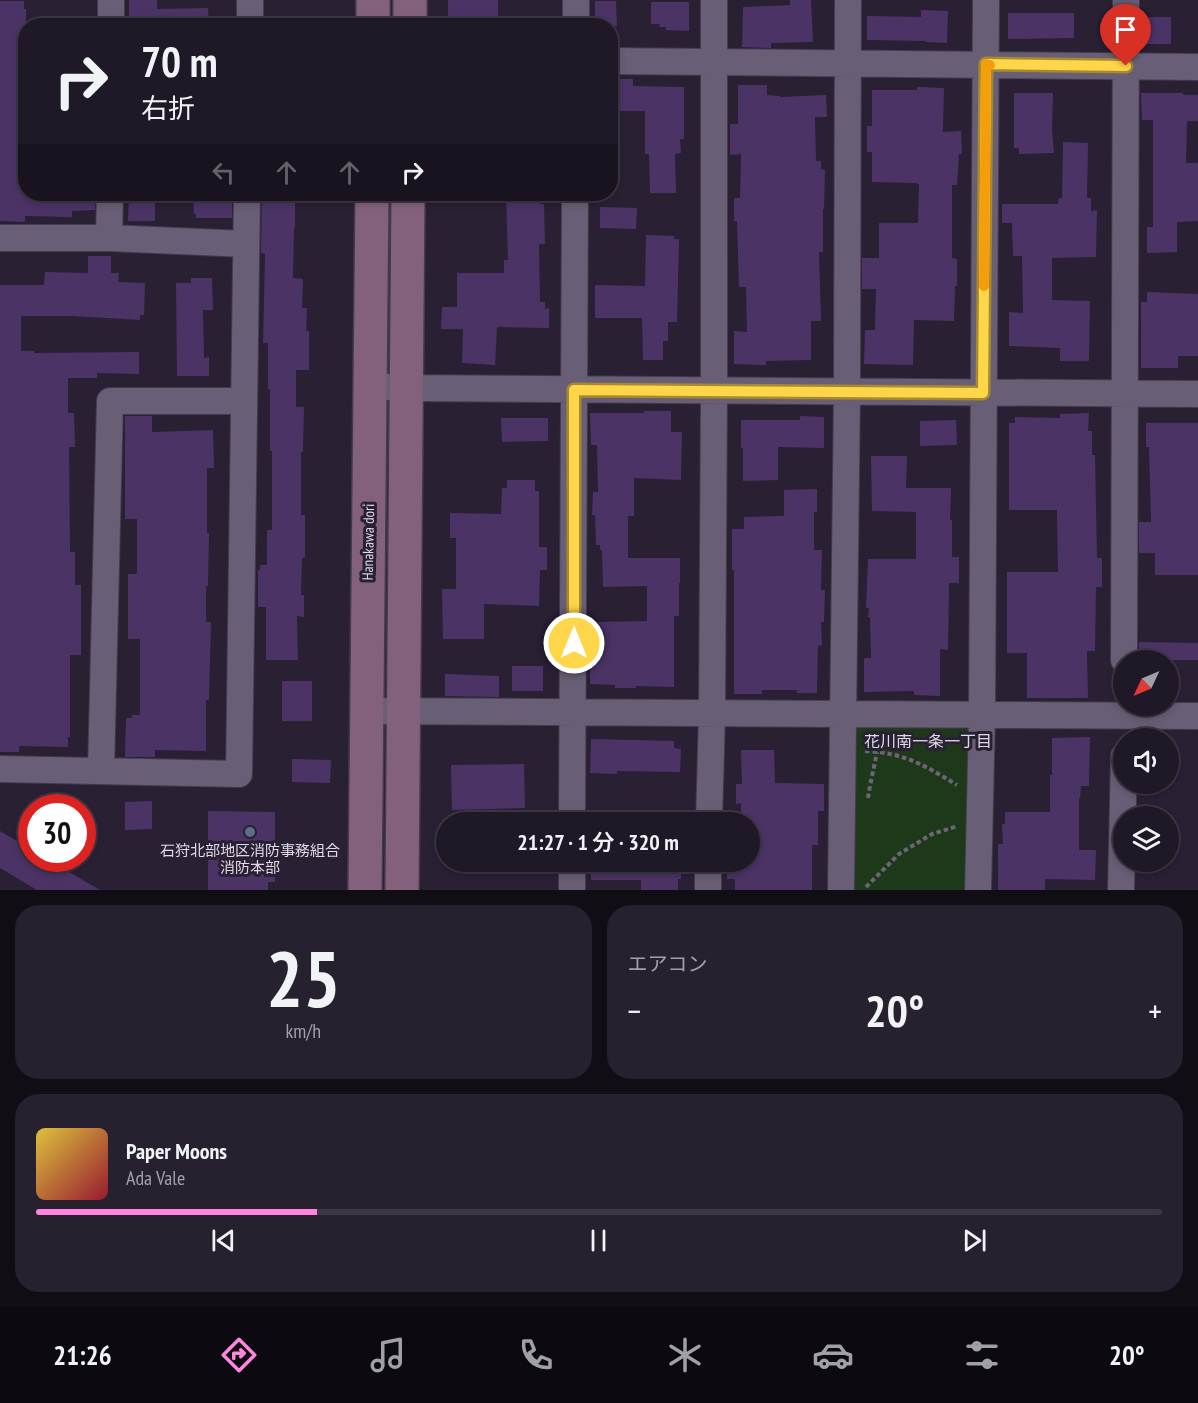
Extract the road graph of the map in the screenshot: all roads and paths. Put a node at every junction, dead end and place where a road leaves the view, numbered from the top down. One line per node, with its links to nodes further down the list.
1 (111, 0): 10 (street)
2 (250, 0): 11 (street)
3 (373, 0): 12 (street)
4 (410, 0): 13 (street)
5 (576, 0): 14 (street)
6 (714, 0): 16 (street)
7 (848, 0): 17 (street)
8 (986, 0): 18 (street)
9 (1126, 0): 19 (street)
10 (111, 18)
11 (250, 18)
12 (373, 18)
13 (410, 18)
14 (576, 18)
15 (618, 61): 16 (street)
16 (714, 62): 17 (street); 32 (street)
17 (848, 63): 18 (street); 33 (street)
18 (986, 64): 19 (street); 34 (street)
19 (1126, 66): 20 (street); 35 (street)
20 (1198, 67)
21 (110, 201): 27 (street)
22 (247, 201): 28 (street)
23 (372, 201): 29 (street, Hanakawa dori)
24 (408, 201): 30 (street)
25 (575, 201): 31 (street)
26 (0, 238): 27 (street)
27 (109, 238): 28 (street)
28 (246, 244): 37 (street)
29 (370, 386): 30 (street); 39 (street, Hanakawa dori)
30 (406, 388): 31 (street); 40 (street)
31 (574, 390): 32 (street); 41 (street)
32 (714, 391): 33 (street); 42 (street)
33 (847, 392): 34 (street); 43 (street)
34 (983, 393): 35 (street); 44 (street)
35 (1125, 394): 36 (street); 38 (street)
36 (1198, 394)
37 (244, 401): 49 (street); 49 (street)
38 (1124, 650)
39 (366, 711): 40 (street); 59 (street, Hanakawa dori)
40 (404, 711): 41 (street); 60 (street)
41 (574, 712): 42 (street); 52 (street)
42 (712, 713): 43 (street); 53 (street)
43 (843, 714): 44 (street); 63 (street)
44 (982, 715): 46 (street); 55 (street)
45 (1198, 716): 46 (street)
46 (1124, 720)
47 (861, 751): 51 (path)
48 (0, 769): 49 (street)
49 (101, 771)
50 (1123, 794): 66 (street)
51 (956, 795)
52 (573, 812)
53 (709, 812)
54 (954, 816): 56 (path)
55 (979, 821): 56 (path); 65 (street)
56 (953, 827): 64 (path)
57 (572, 872): 61 (street)
58 (708, 872): 62 (street)
59 (364, 890)
60 (402, 890)
61 (572, 890)
62 (708, 890)
63 (841, 890)
64 (863, 890)
65 (978, 890)
66 (1121, 890)

